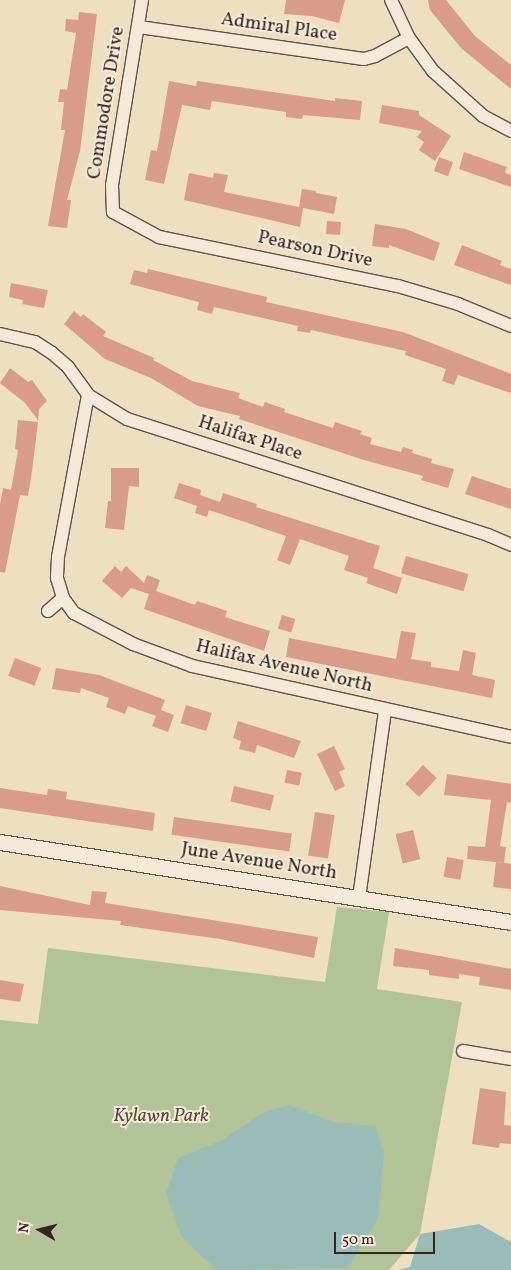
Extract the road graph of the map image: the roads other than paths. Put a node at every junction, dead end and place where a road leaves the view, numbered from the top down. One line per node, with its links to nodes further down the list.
1 (142, 0): 3 (street, Commodore Drive)
2 (391, 0): 4 (street)
3 (139, 27): 4 (street, Admiral Place); 6 (street, Commodore Drive)
4 (409, 38): 5 (street)
5 (511, 131)
6 (113, 212): 7 (street, Pearson Drive)
7 (511, 326)
8 (0, 334): 9 (street, Halifax Place)
9 (88, 395): 10 (street, Halifax Place); 11 (street, Halifax Avenue North)
10 (511, 545)
11 (63, 598): 12 (street); 13 (street, Halifax Avenue North)
12 (48, 611)
13 (385, 710): 14 (street, Halifax Avenue North); 16 (street)
14 (511, 737)
15 (0, 842): 16 (street, June Avenue North)
16 (359, 898): 17 (street, June Avenue North)
17 (511, 922)
18 (463, 1052): 19 (street)
19 (511, 1058)

